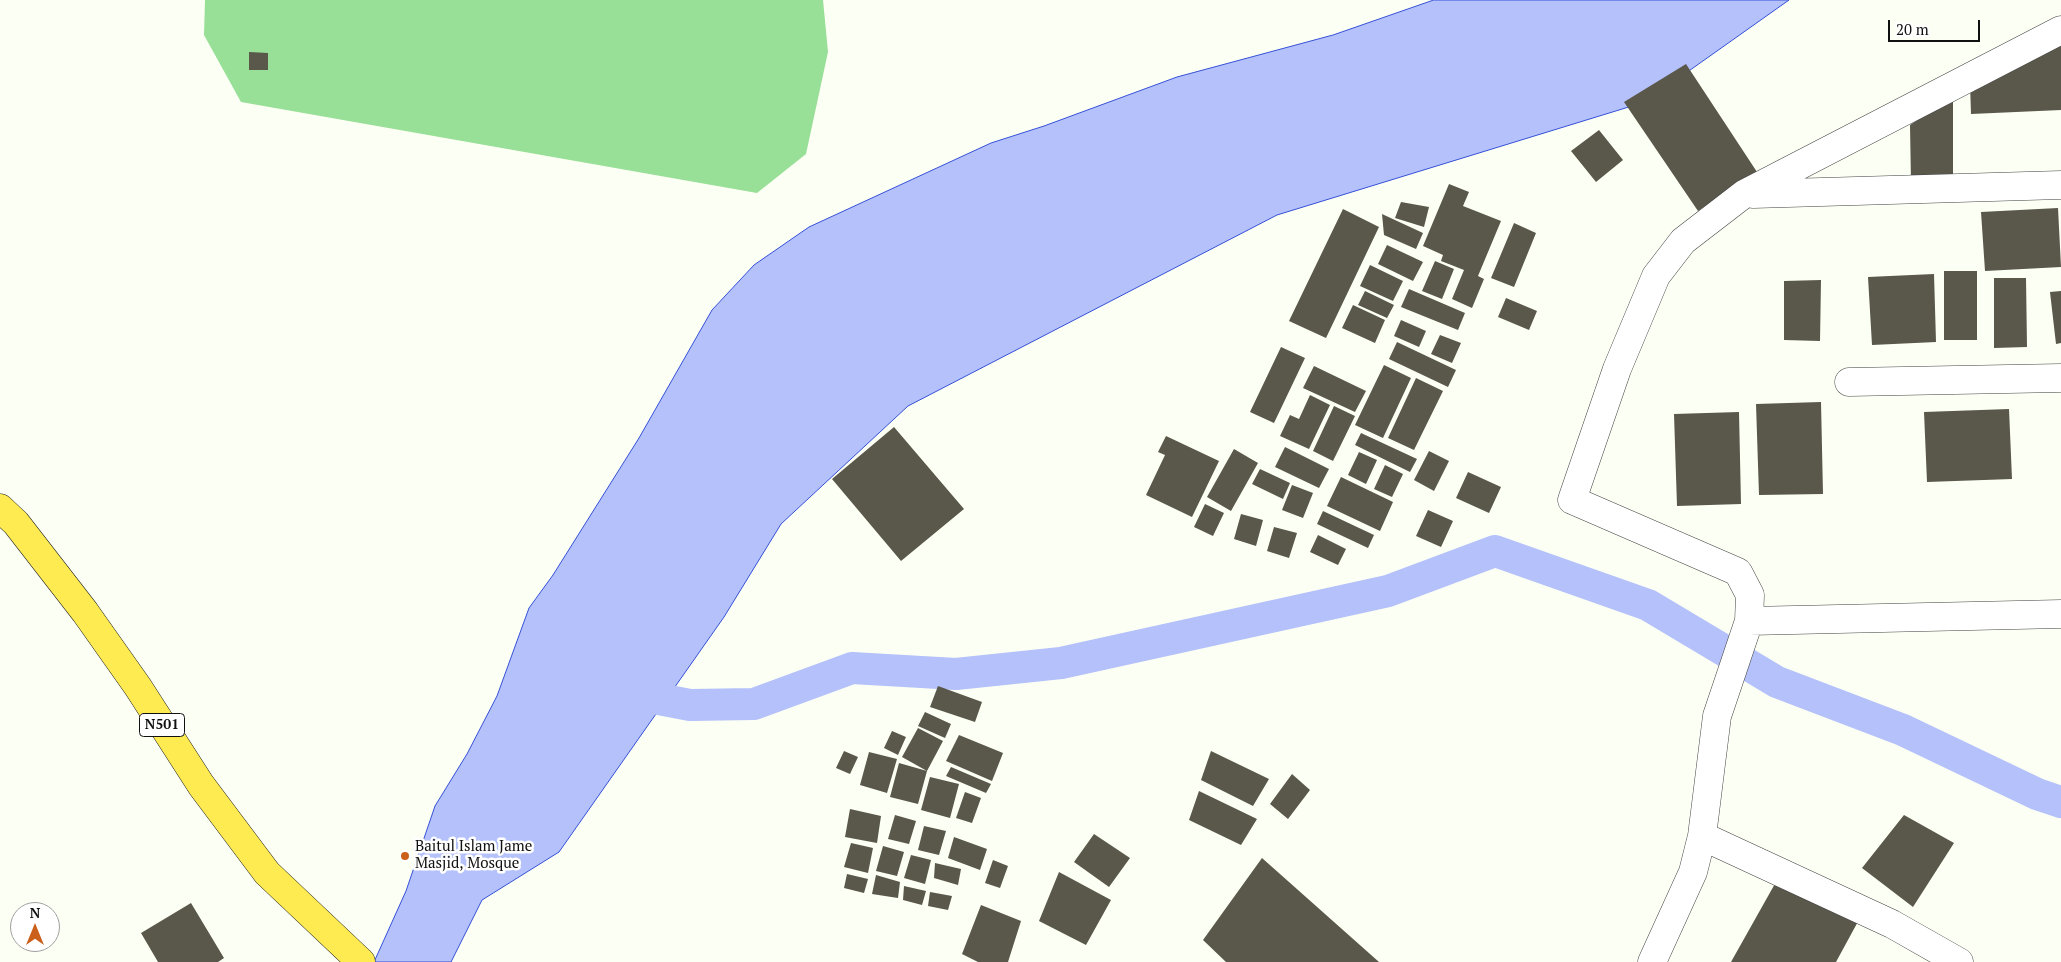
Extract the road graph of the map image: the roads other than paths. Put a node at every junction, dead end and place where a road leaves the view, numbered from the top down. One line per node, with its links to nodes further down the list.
1 (2061, 30): 3 (street)
2 (2061, 185): 3 (street)
3 (1744, 194): 8 (street)
4 (2061, 378): 5 (street)
5 (1849, 382)
6 (0, 508): 10 (highway, N501)
7 (2061, 614): 8 (street)
8 (1749, 622): 9 (street)
9 (1702, 836): 11 (street); 12 (street)
10 (362, 962)
11 (1652, 962)
12 (1959, 962)

